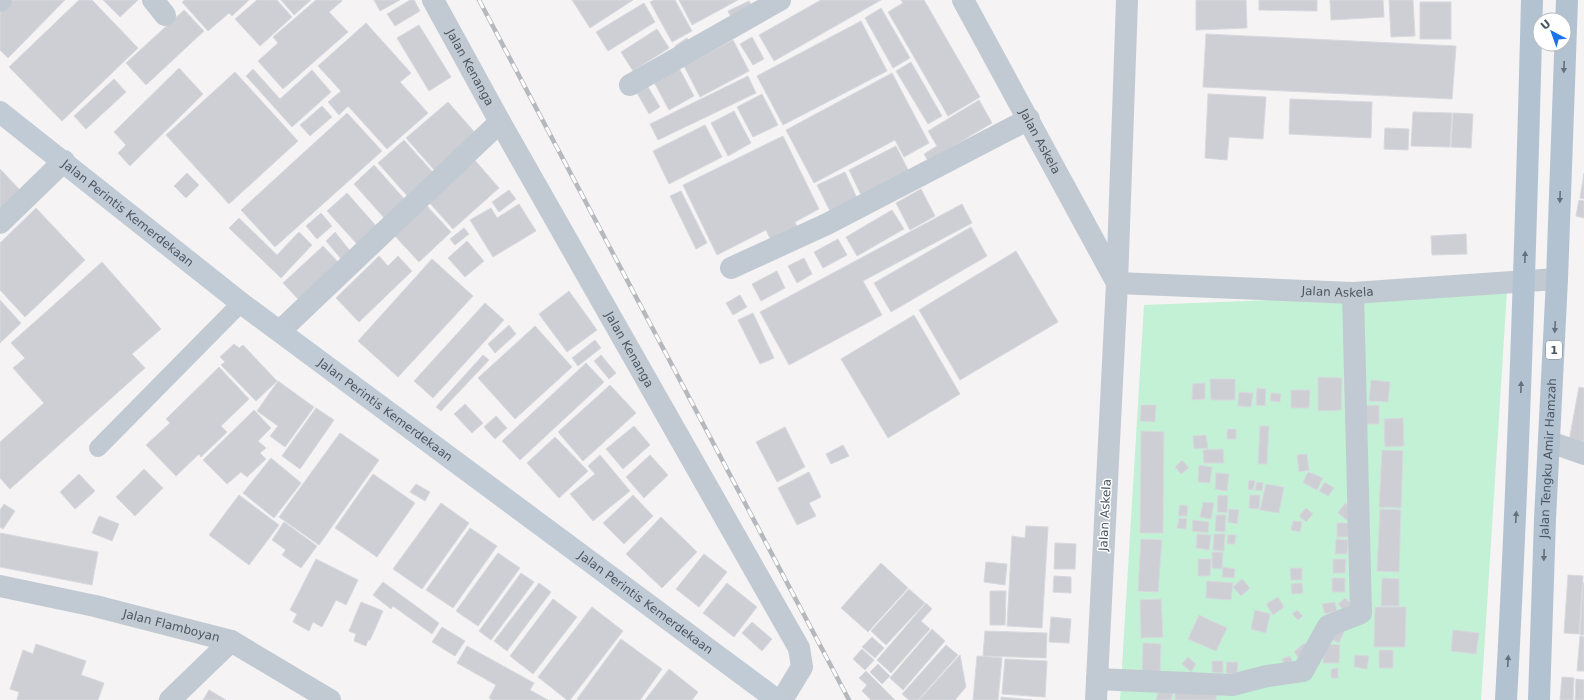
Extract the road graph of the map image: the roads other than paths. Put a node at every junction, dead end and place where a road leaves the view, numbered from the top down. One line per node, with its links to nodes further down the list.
1 (433, 0): 10 (street, Jalan Kenanga)
2 (780, 0): 7 (street)
3 (963, 0): 9 (street, Jalan Askela)
4 (1127, 0): 16 (street, Jalan Askela)
5 (1532, 0): 15 (main road, one-way to 5)
6 (1567, 0): 14 (main road, Jalan Tengku Amir Hamzah / 1, one-way to 14)
7 (630, 85)
8 (0, 112): 11 (street, Jalan Perintis Kemerdekaan)
9 (1029, 119): 13 (street); 16 (street, Jalan Askela)
10 (500, 122): 19 (street); 29 (street, Jalan Kenanga)
11 (64, 162): 12 (street); 18 (street, Jalan Perintis Kemerdekaan)
12 (0, 223)
13 (731, 268)
14 (1557, 279): 15 (street, Jalan Askela); 20 (main road, Jalan Tengku Amir Hamzah / 1, one-way to 20)
15 (1525, 282): 17 (street, Jalan Askela); 30 (main road, one-way to 15)
16 (1117, 283): 17 (street, Jalan Askela); 25 (street, Jalan Askela)
17 (1353, 293): 25 (street)
18 (242, 303): 19 (street, Jalan Perintis Kemerdekaan); 21 (lane)
19 (280, 331): 28 (street, Jalan Perintis Kemerdekaan)
20 (1550, 442): 22 (street); 31 (main road, Jalan Tengku Amir Hamzah / 1, one-way to 31)
21 (98, 448)
22 (1584, 454)
23 (0, 586): 24 (street, Jalan Flamboyan)
24 (231, 641): 26 (street); 27 (street, Jalan Flamboyan)
25 (1097, 690)
26 (170, 700)
27 (330, 700)
28 (777, 700)
29 (782, 700)
30 (1506, 700)
31 (1539, 700)

